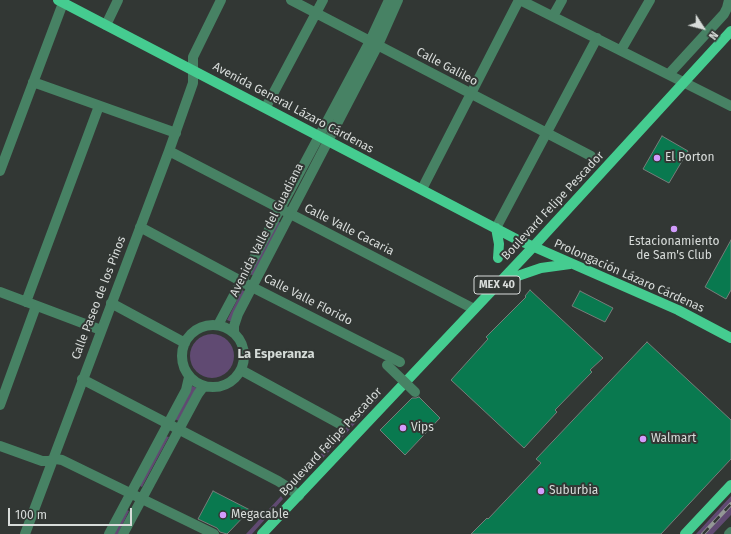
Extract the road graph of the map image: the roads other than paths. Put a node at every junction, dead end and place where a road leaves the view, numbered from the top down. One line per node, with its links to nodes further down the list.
1 (118, 0): 14 (street)
2 (221, 0): 19 (street, Calle Paseo de los Pinos)
3 (291, 0): 12 (street, Calle Galileo)
4 (323, 0): 12 (street)
5 (389, 0): 17 (street)
6 (398, 0): 17 (street)
7 (520, 0): 13 (street); 23 (street)
8 (562, 0): 13 (street)
9 (650, 0): 18 (street)
10 (729, 0): 20 (street)
11 (60, 1): 14 (main road, Avenida General Lázaro Cárdenas); 21 (street)
12 (316, 13): 17 (street, Calle Galileo); 26 (street)
13 (553, 16): 16 (street)
14 (106, 25): 19 (main road, Avenida General Lázaro Cárdenas)
15 (730, 31): 22 (main road, Boulevard Felipe Pescador / MEX 40)
16 (597, 38): 18 (street); 28 (street)
17 (374, 43): 23 (street, Calle Galileo); 29 (street)
18 (621, 50): 20 (street)
19 (193, 70): 26 (main road, Avenida General Lázaro Cárdenas); 27 (street, Calle Paseo de los Pinos)
20 (669, 74): 22 (street)
21 (33, 82): 24 (street); 32 (street)
22 (685, 82): 25 (street); 39 (main road, Boulevard Felipe Pescador / MEX 40)
23 (470, 94): 28 (street, Calle Galileo); 33 (street)
24 (99, 106): 27 (street); 46 (street)
25 (731, 106)
26 (266, 107): 29 (main road, Avenida General Lázaro Cárdenas)
27 (176, 133): 30 (street, Calle Paseo de los Pinos)
28 (546, 134): 31 (street, Calle Galileo); 37 (street)
29 (323, 138): 33 (main road, Avenida General Lázaro Cárdenas); 34 (street, Avenida Valle del Guadiana); 35 (street, Avenida Valle del Guadiana)
30 (169, 151): 34 (street, Calle Valle Cacaria); 36 (street, Calle Paseo de los Pinos)
31 (591, 156)
32 (1, 167)
33 (422, 189): 37 (main road, Avenida General Lázaro Cárdenas)
34 (280, 209): 35 (street, Calle Valle Cacaria); 42 (street, Avenida Valle del Guadiana)
35 (290, 214): 44 (street, Avenida Valle del Guadiana); 49 (street, Calle Valle Cacaria)
36 (140, 227): 42 (street, Calle Valle Florido); 47 (street, Calle Paseo de los Pinos)
37 (496, 228): 38 (main road, Avenida General Lázaro Cárdenas); 40 (main road)
38 (516, 239): 39 (main road, Prolongación Lázaro Cárdenas)
39 (533, 247): 41 (main road, Prolongación Lázaro Cárdenas); 43 (main road, Boulevard Felipe Pescador / MEX 40)
40 (498, 258)
41 (573, 264): 43 (main road); 53 (main road, Prolongación Lázaro Cárdenas)
42 (242, 281): 44 (street, Calle Valle Florido); 50 (street, Avenida Valle del Guadiana)
43 (499, 283): 49 (main road, Boulevard Felipe Pescador / MEX 40)
44 (252, 287): 52 (street, Avenida Valle del Guadiana); 55 (street, Calle Valle Florido)
45 (0, 292): 46 (street)
46 (26, 302): 48 (street)
47 (111, 303): 51 (street, Calle Paseo de los Pinos); 54 (street)
48 (36, 306): 51 (street); 62 (street)
49 (474, 309): 70 (main road, Boulevard Felipe Pescador / MEX 40)
50 (218, 325): 52 (street); 54 (street)
51 (101, 330): 59 (street, Calle Paseo de los Pinos)
52 (234, 333): 57 (street)
53 (731, 338)
54 (185, 343): 58 (street)
55 (400, 362)
56 (387, 365): 61 (street, bridge)
57 (240, 370): 60 (street); 64 (street)
58 (190, 377): 60 (street); 63 (street)
59 (82, 379): 63 (street); 67 (street, Calle Paseo de los Pinos)
60 (204, 386): 65 (street)
61 (415, 392)
62 (0, 405)
63 (168, 424): 65 (street); 69 (street)
64 (340, 424)
65 (178, 429): 70 (street); 71 (street)
66 (0, 446): 67 (street)
67 (53, 460): 69 (street); 73 (street, Calle Paseo de los Pinos)
68 (731, 485): 78 (main road)
69 (131, 494): 71 (street); 74 (street)
70 (298, 496): 77 (main road, Boulevard Felipe Pescador / MEX 40)
71 (142, 499): 75 (street); 76 (street)
72 (731, 532): 79 (street)
73 (26, 533)
74 (109, 534)
75 (123, 534)
76 (214, 534)
77 (262, 534)
78 (685, 534)
79 (729, 534)

